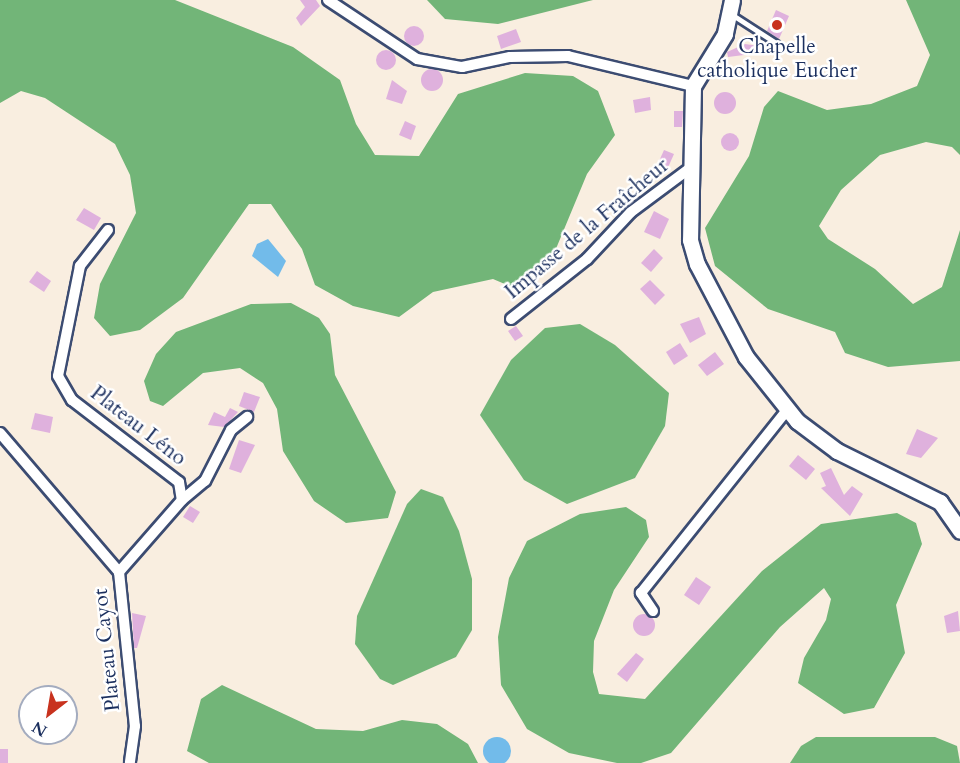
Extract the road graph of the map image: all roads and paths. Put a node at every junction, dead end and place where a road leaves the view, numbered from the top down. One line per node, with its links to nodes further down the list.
1 (328, 0): 4 (street)
2 (731, 7): 3 (lane); 4 (main road)
3 (776, 43)
4 (693, 86): 5 (main road)
5 (689, 169): 7 (street, Impasse de la Fraîcheur); 8 (main road)
6 (108, 230): 11 (street, Plateau Léno)
7 (510, 319)
8 (787, 410): 12 (main road); 14 (street)
9 (247, 417): 11 (street)
10 (0, 433): 13 (street, Plateau Cayot)
11 (182, 500): 13 (street, Plateau Léno)
12 (960, 531)
13 (119, 572): 15 (street, Plateau Cayot)
14 (653, 611)
15 (130, 763)

